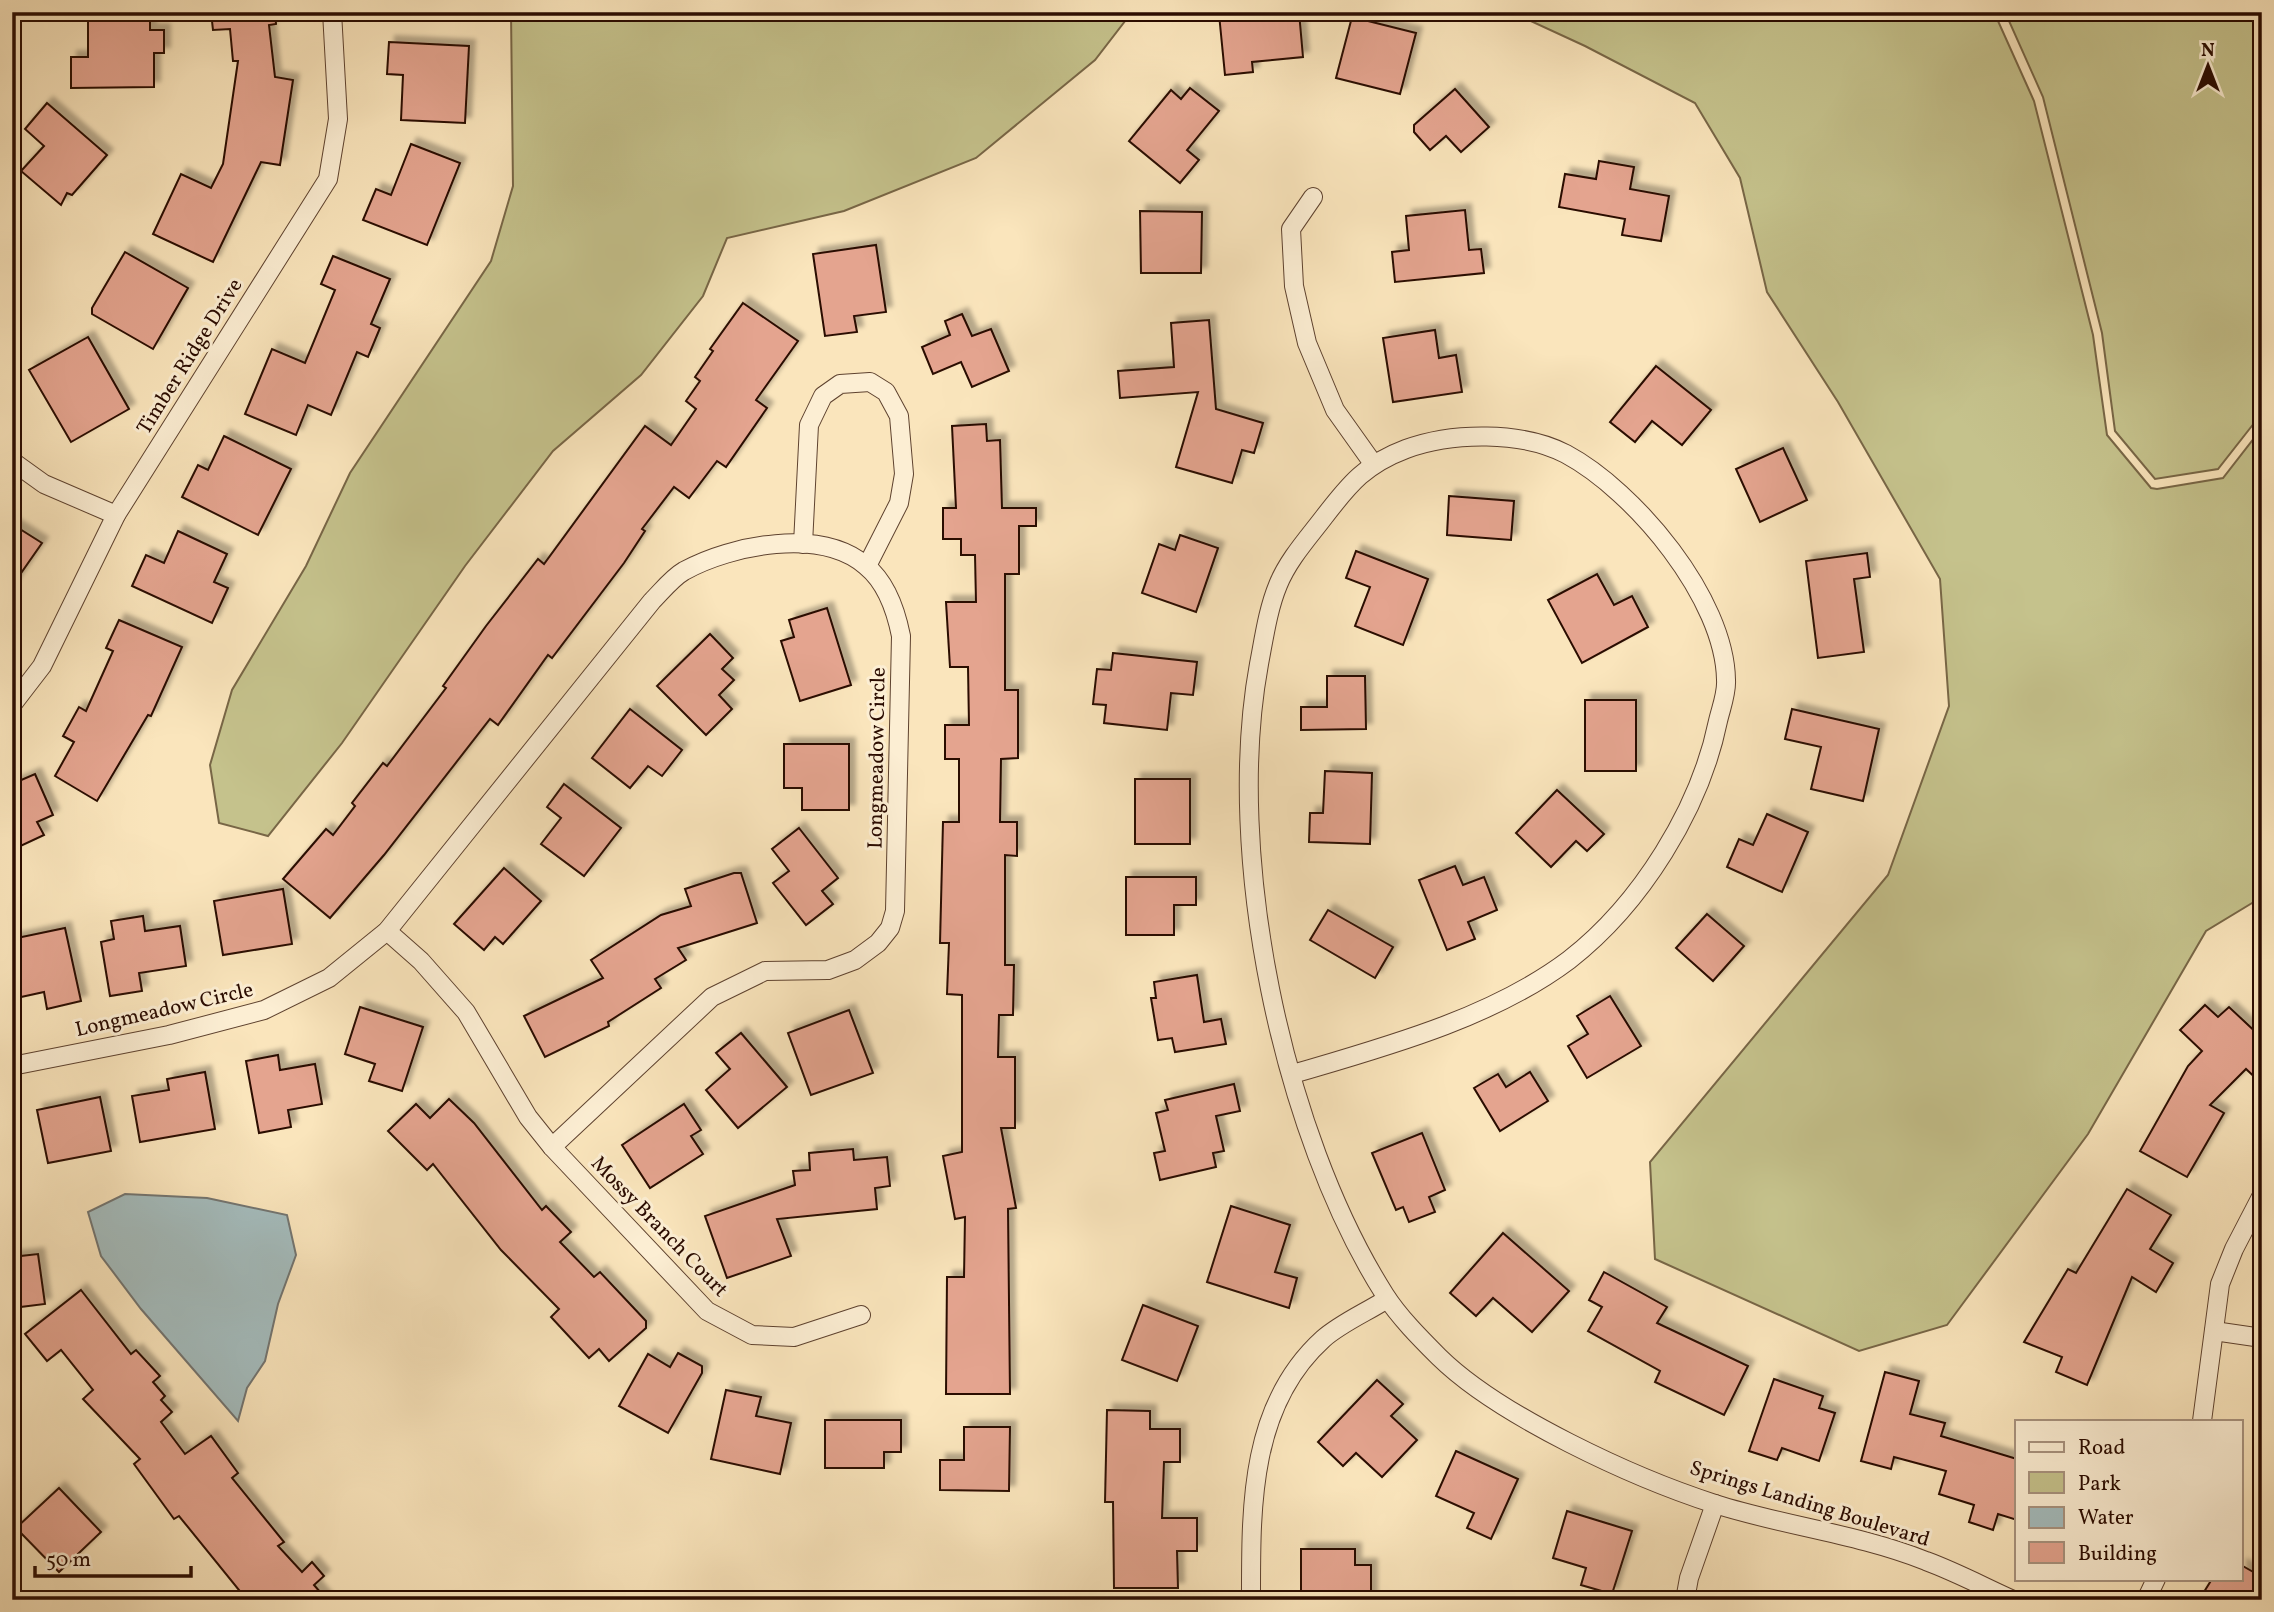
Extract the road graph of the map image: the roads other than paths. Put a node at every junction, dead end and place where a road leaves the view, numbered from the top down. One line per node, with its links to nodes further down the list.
1 (332, 12): 5 (street, Timber Ridge Drive)
2 (1313, 197): 4 (street)
3 (12, 461): 5 (street)
4 (1372, 462): 11 (street, Springs Landing Boulevard); 11 (street, Springs Landing Boulevard)
5 (116, 515): 8 (street, Timber Ridge Drive)
6 (803, 544): 7 (street, Longmeadow Circle); 7 (street); 9 (street, Longmeadow Circle)
7 (867, 566): 12 (street, Longmeadow Circle)
8 (12, 705)
9 (387, 931): 10 (street, Longmeadow Circle); 12 (street)
10 (12, 1066)
11 (1293, 1074): 14 (street, Springs Landing Boulevard)
12 (552, 1147): 15 (street, Mossy Branch Court)
13 (2262, 1195): 16 (street)
14 (1387, 1299): 19 (street, Springs Landing Boulevard); 21 (street)
15 (861, 1315)
16 (2214, 1331): 17 (street); 18 (street)
17 (2262, 1338)
18 (2202, 1420)
19 (1715, 1504): 22 (street); 23 (street, Springs Landing Boulevard)
20 (2156, 1580): 24 (street)
21 (1251, 1600)
22 (1685, 1600)
23 (2013, 1600)
24 (2146, 1600)

